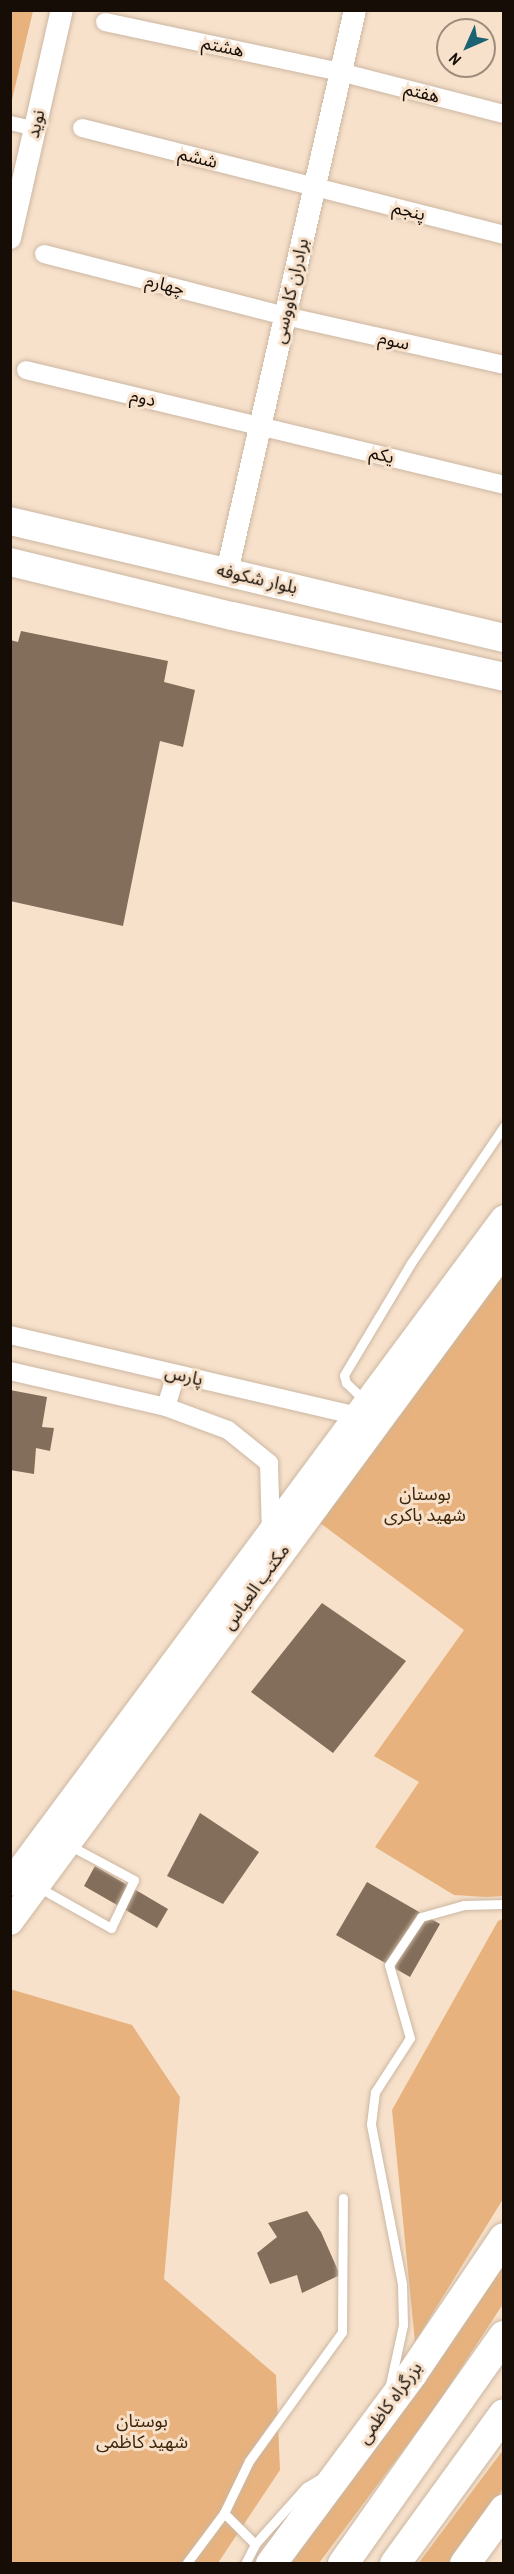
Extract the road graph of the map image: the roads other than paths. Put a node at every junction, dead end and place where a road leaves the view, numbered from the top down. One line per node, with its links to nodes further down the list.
1 (62, 10): 8 (street, نوید)
2 (354, 10): 4 (street, برادران کاووسی)
3 (105, 22): 4 (street, هشتم)
4 (340, 72): 5 (street, هفتم); 9 (street, برادران کاووسی)
5 (504, 114)
6 (10, 123): 8 (street)
7 (82, 128): 9 (street, ششم)
8 (35, 129): 11 (street, نوید)
9 (315, 187): 10 (street, پنجم); 13 (street, برادران کاووسی)
10 (504, 235)
11 (10, 238)
12 (44, 254): 13 (street, چهارم)
13 (285, 316): 14 (street, سوم); 16 (street, برادران کاووسی)
14 (504, 365)
15 (26, 370): 16 (street, دوم)
16 (260, 426): 17 (street, یکم); 20 (street, برادران کاووسی)
17 (504, 485)
18 (10, 522): 20 (main road, بلوار شکوفه)
19 (10, 562): 22 (main road)
20 (227, 572): 21 (main road, بلوار شکوفه)
21 (504, 638)
22 (504, 677)
23 (504, 1126): 30 (lane)
24 (504, 1218): 30 (main road, مکتب العباس)
25 (504, 1252): 30 (main road, مکتب العباس)
26 (10, 1335): 28 (street, پارس)
27 (10, 1371): 29 (street, پارس)
28 (176, 1374): 29 (street); 30 (street, پارس)
29 (166, 1407): 31 (street, پارس)
30 (367, 1415): 31 (main road, مکتب العباس); 32 (main road, مکتب العباس)
31 (271, 1534): 32 (main road, مکتب العباس)
32 (81, 1808): 33 (main road, مکتب العباس); 34 (main road, مکتب العباس)
33 (68, 1844): 35 (main road, مکتب العباس); 35 (lane)
34 (10, 1883)
35 (38, 1887): 37 (main road, مکتب العباس)
36 (504, 1904): 41 (lane)
37 (10, 1922)
38 (343, 2198): 44 (lane)
39 (504, 2238): 41 (highway, بزرگراه کاظمی)
40 (504, 2336): 48 (highway)
41 (386, 2406): 45 (highway, بزرگراه کاظمی)
42 (504, 2414): 49 (highway)
43 (504, 2510): 50 (highway)
44 (224, 2513): 45 (lane); 46 (lane)
45 (263, 2554): 47 (lane)
46 (186, 2564)
47 (245, 2564)
48 (343, 2564)
49 (395, 2564)
50 (465, 2564)

